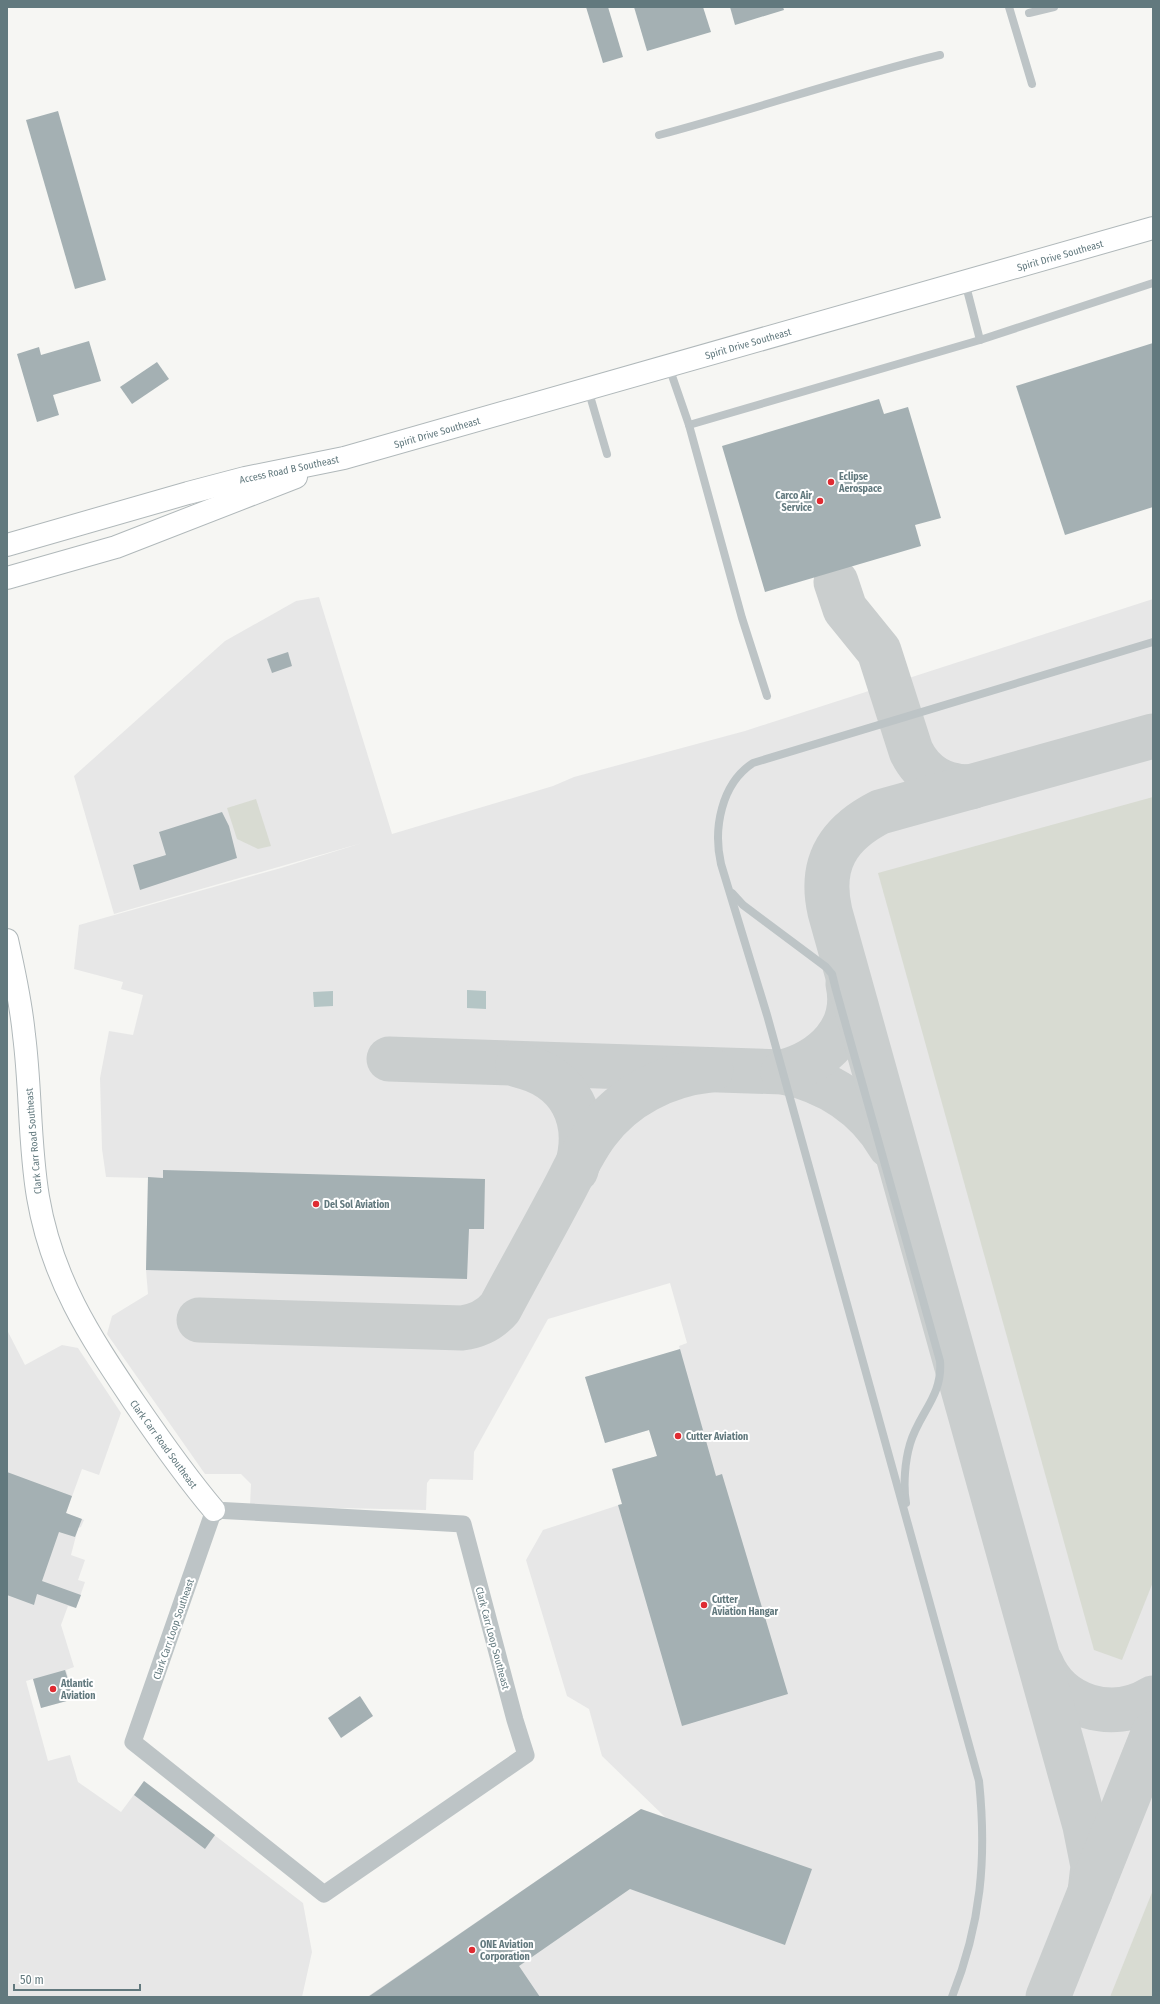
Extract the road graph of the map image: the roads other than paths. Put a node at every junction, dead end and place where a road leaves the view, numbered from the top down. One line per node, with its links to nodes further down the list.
1 (1009, 7): 5 (lane)
2 (1054, 7): 3 (lane)
3 (1029, 13)
4 (940, 55): 6 (lane)
5 (1032, 84)
6 (659, 135)
7 (1153, 228): 8 (street, Spirit Drive Southeast)
8 (965, 282): 10 (lane); 11 (street, Spirit Drive Southeast)
9 (1153, 282): 10 (lane)
10 (980, 340): 13 (lane)
11 (669, 366): 12 (street, Spirit Drive Southeast); 13 (lane)
12 (588, 389): 14 (lane); 15 (street, Spirit Drive Southeast)
13 (689, 425): 21 (lane)
14 (607, 454)
15 (344, 458): 16 (street, Access Road B Southeast); 17 (street, Access Road B Southeast)
16 (7, 545)
17 (116, 547): 18 (street, Access Road B Southeast); 19 (street)
18 (7, 578)
19 (7, 592)
20 (1153, 642): 22 (lane)
21 (767, 696)
22 (727, 885): 26 (lane); 26 (lane)
23 (7, 940): 24 (street, Clark Carr Road Southeast)
24 (12, 985): 25 (street, Clark Carr Road Southeast)
25 (214, 1510): 25 (street, Clark Carr Loop Southeast)
26 (910, 1534): 27 (lane)
27 (952, 1997)

